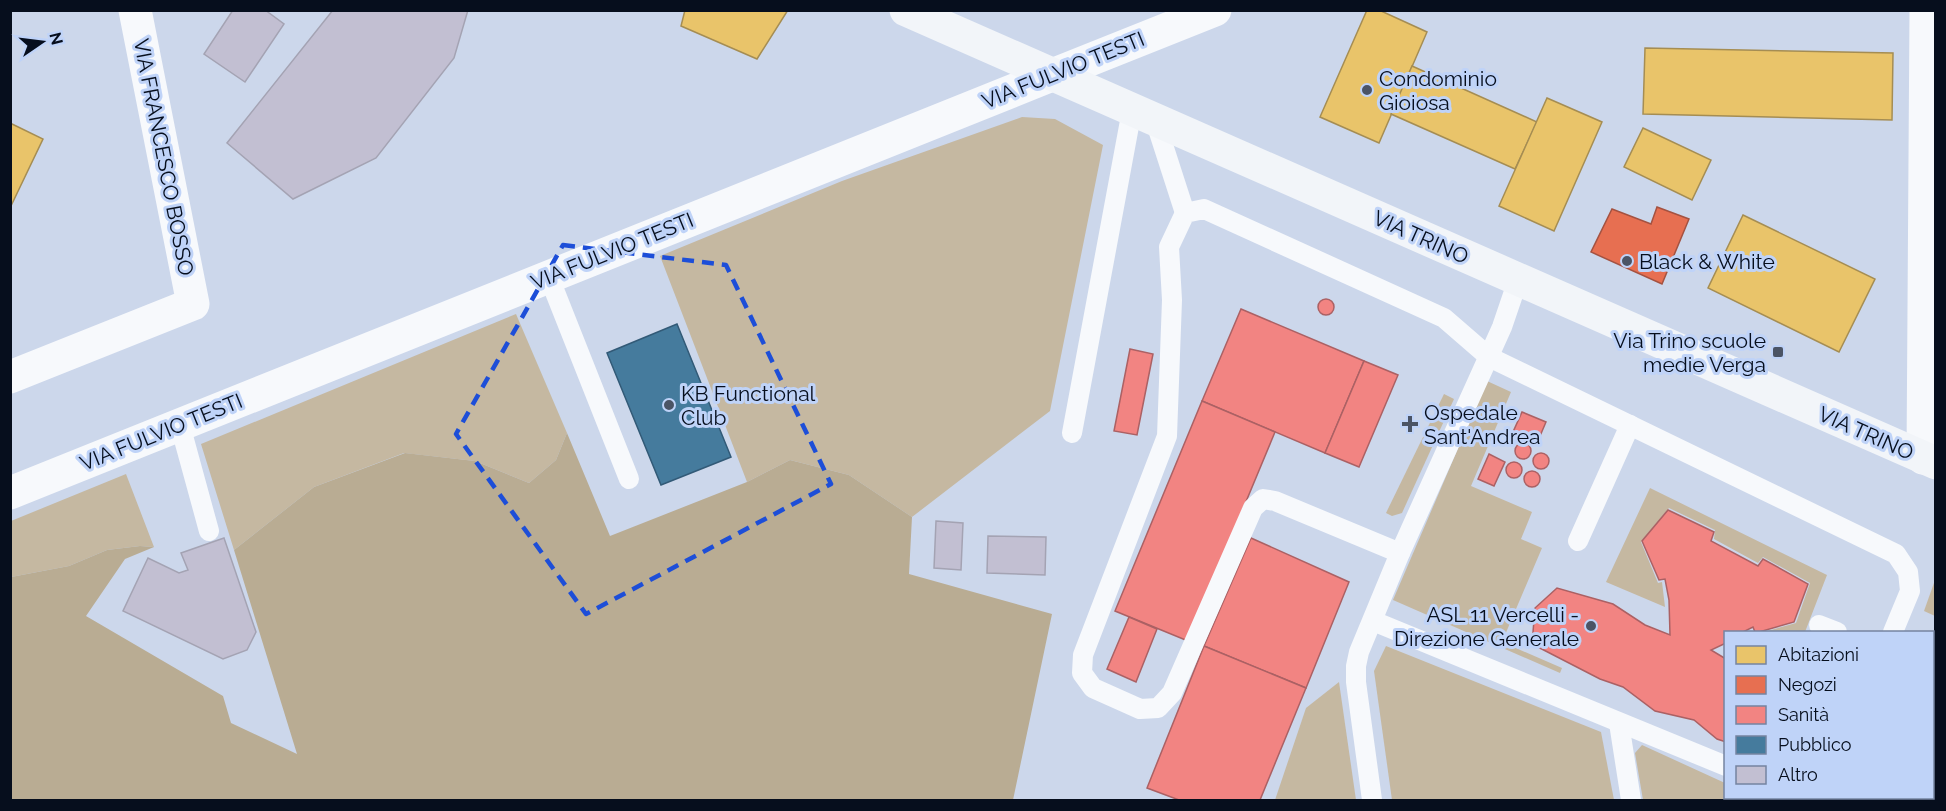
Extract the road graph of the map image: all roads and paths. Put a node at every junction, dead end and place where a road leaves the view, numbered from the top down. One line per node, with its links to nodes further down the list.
1 (135, 10): 11 (street, VIA FRANCESCO BOSSO)
2 (1215, 10): 5 (street, VIA FULVIO TESTI)
3 (1926, 10): 15 (street)
4 (913, 12): 5 (main road, VIA TRINO)
5 (1052, 75): 6 (main road, VIA TRINO); 8 (street, VIA FULVIO TESTI)
6 (1144, 115): 7 (lane); 9 (main road, VIA TRINO); 14 (lane)
7 (1185, 213): 10 (lane); 20 (lane)
8 (549, 277): 12 (street, VIA FULVIO TESTI); 16 (lane)
9 (1518, 280): 10 (lane); 15 (main road, VIA TRINO)
10 (1489, 357): 13 (lane); 20 (lane)
11 (10, 377)
12 (180, 425): 17 (street, VIA FULVIO TESTI); 18 (lane)
13 (1630, 425): 19 (lane); 22 (lane)
14 (1072, 433)
15 (1929, 460)
16 (629, 479)
17 (10, 493)
18 (209, 531)
19 (1578, 541)
20 (1400, 553): 21 (lane)
21 (1373, 621): 23 (lane); 25 (lane)
22 (1894, 631)
23 (1619, 723): 24 (lane); 26 (lane)
24 (1724, 766)
25 (1372, 801)
26 (1631, 801)

